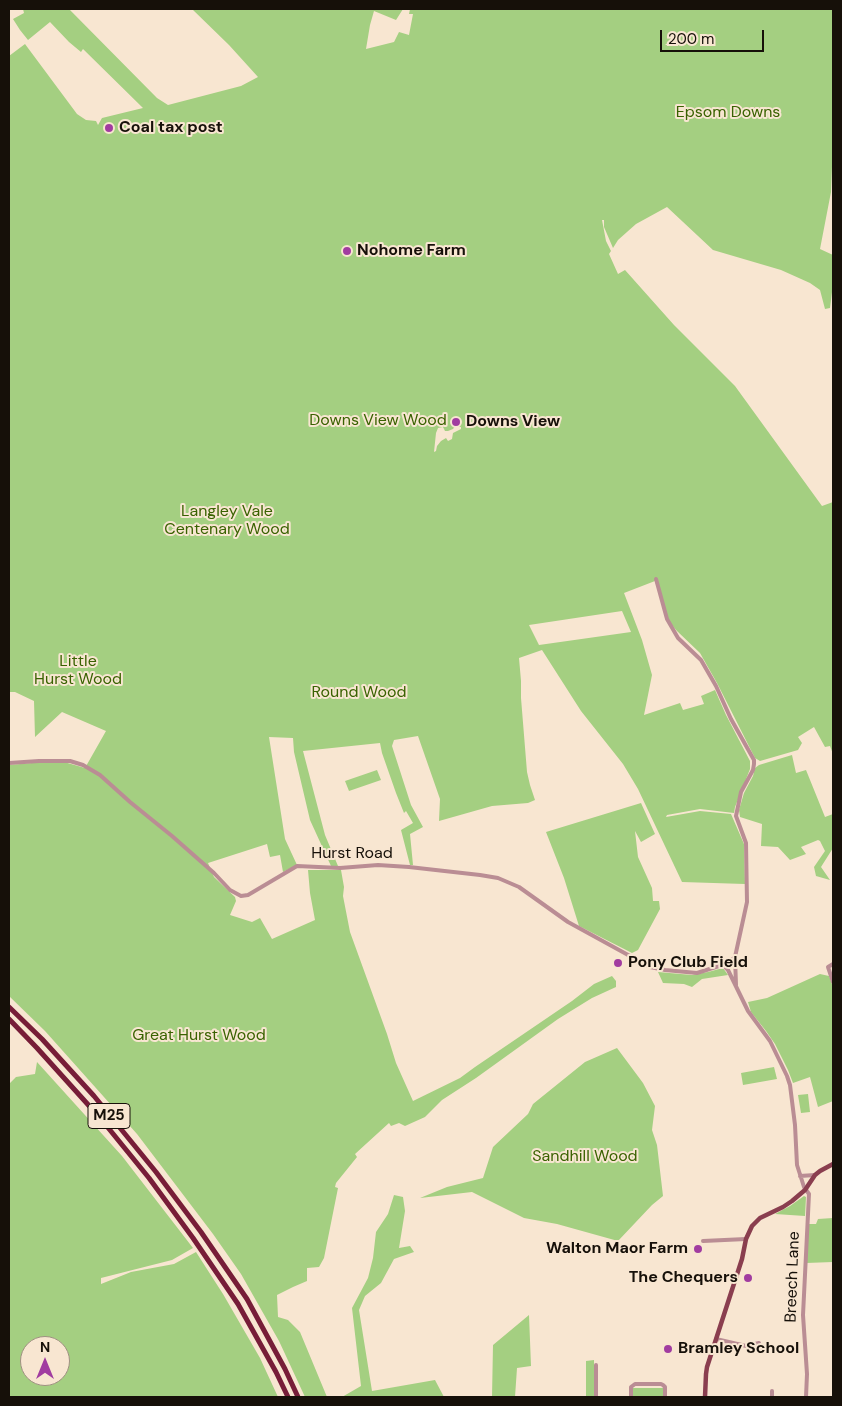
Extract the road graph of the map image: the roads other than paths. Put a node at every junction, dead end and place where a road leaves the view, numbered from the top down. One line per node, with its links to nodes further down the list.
1 (656, 579): 3 (street)
2 (9, 763): 6 (street, Hurst Road)
3 (735, 957): 5 (street); 6 (street)
4 (833, 964): 7 (street)
5 (734, 965): 6 (street); 8 (street)
6 (726, 968): 8 (street, Breech Lane)
7 (833, 982)
8 (736, 987): 13 (street, Breech Lane)
9 (9, 1007): 22 (highway, M25)
10 (9, 1019): 21 (highway, M25)
11 (833, 1164): 12 (main road)
12 (815, 1175): 13 (street); 14 (main road)
13 (800, 1176): 14 (street, Breech Lane)
14 (806, 1190): 15 (main road); 28 (street, Breech Lane)
15 (746, 1239): 16 (street); 17 (main road)
16 (704, 1241)
17 (716, 1339): 18 (street); 26 (main road)
18 (759, 1343)
19 (596, 1366): 23 (street)
20 (772, 1391): 27 (street)
21 (288, 1397)
22 (298, 1397)
23 (596, 1397)
24 (631, 1397): 25 (street)
25 (665, 1397)
26 (705, 1397)
27 (772, 1397)
28 (806, 1397)

